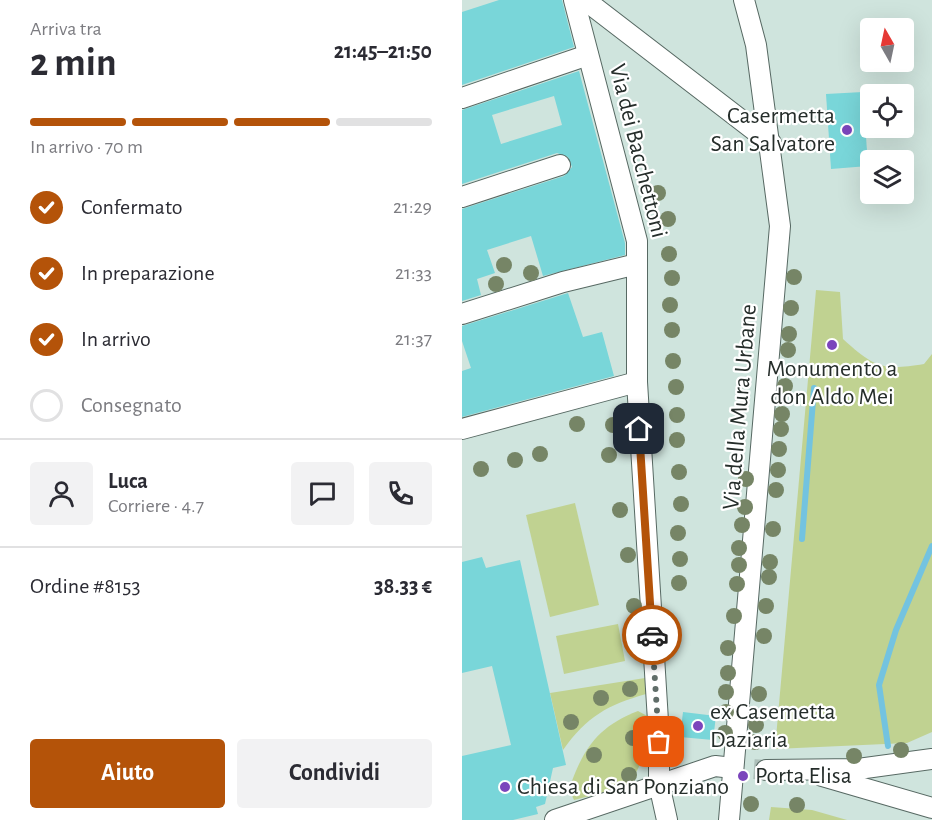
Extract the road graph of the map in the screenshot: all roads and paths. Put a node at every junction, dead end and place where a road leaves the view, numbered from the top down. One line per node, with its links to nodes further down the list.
1 (574, 0): 4 (street, Via dei Bacchettoni)
2 (585, 0): 6 (street)
3 (744, 0): 6 (street, Via della Mura Urbane)
4 (588, 55): 5 (street); 9 (street, Via dei Bacchettoni)
5 (462, 98)
6 (771, 143): 21 (street, Via della Mura Urbane)
7 (560, 165): 8 (street)
8 (462, 197)
9 (637, 264): 10 (street); 11 (street, Via dei Bacchettoni)
10 (462, 314)
11 (637, 382): 12 (street); 17 (street, Via dei Bacchettoni)
12 (462, 429)
13 (932, 759): 16 (street)
14 (724, 767): 17 (street)
15 (766, 770): 16 (street)
16 (808, 771): 18 (street)
17 (659, 784): 19 (street); 20 (street, Via dei Bacchettoni)
18 (932, 808)
19 (555, 820)
20 (667, 820)
21 (729, 820)

